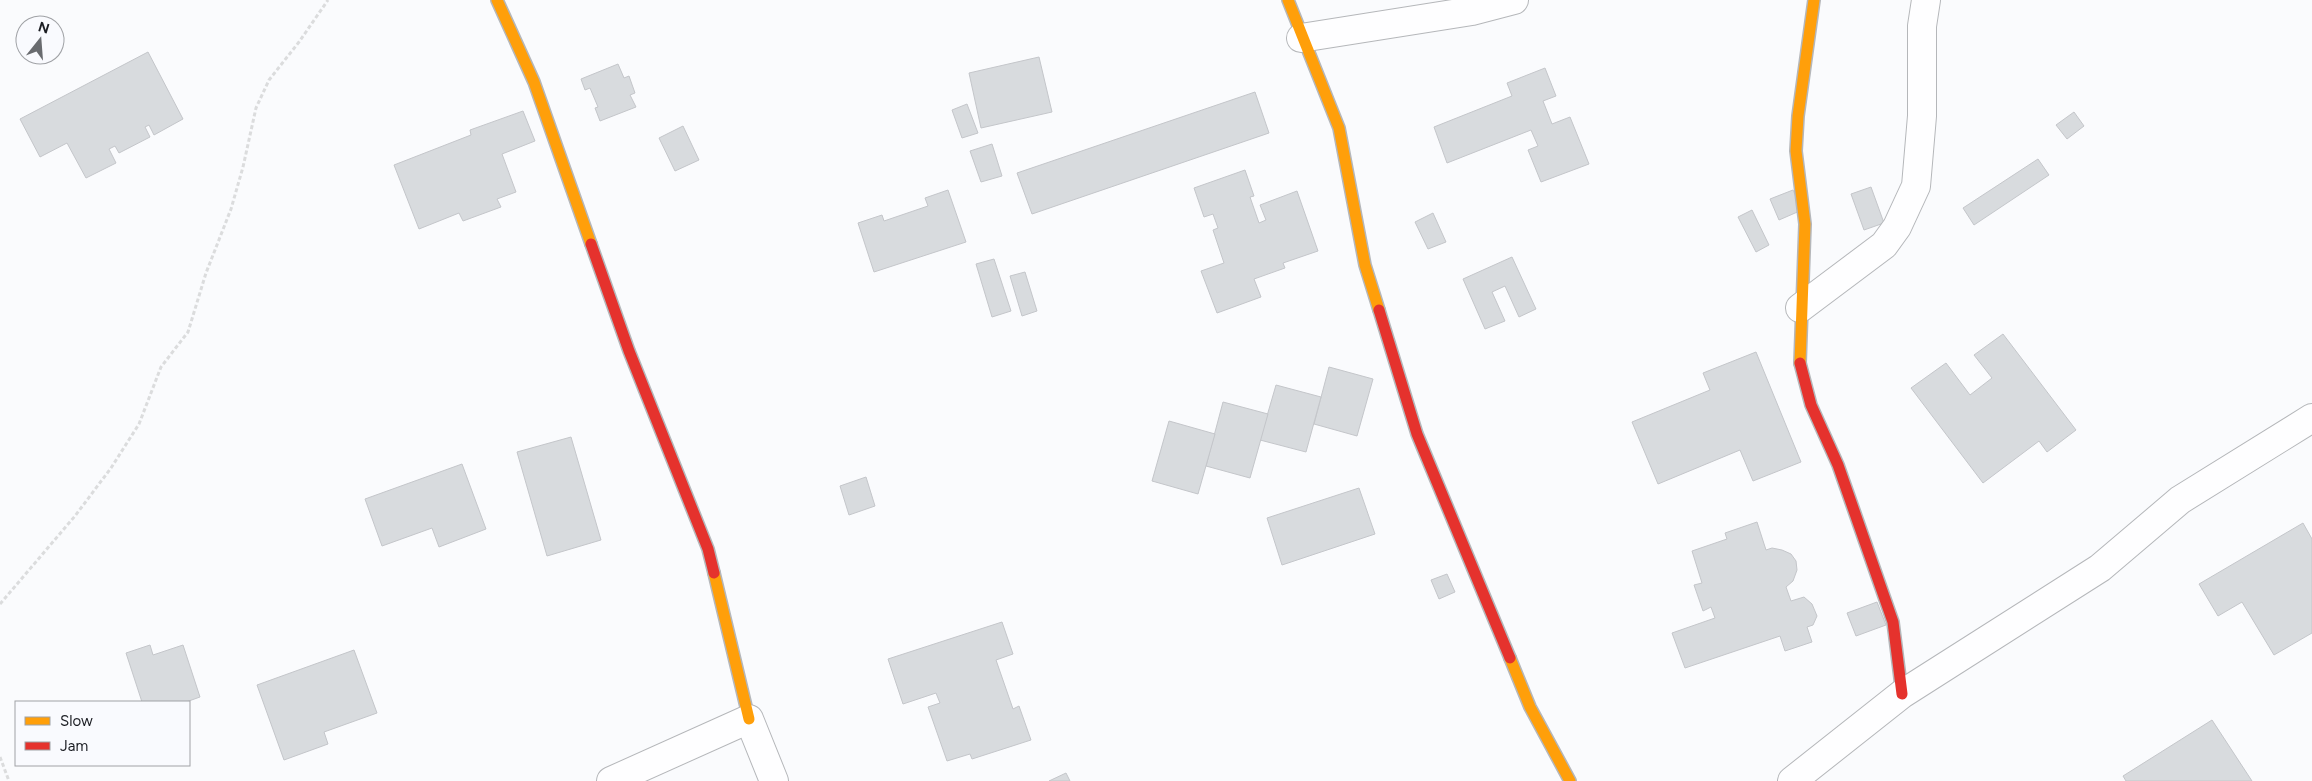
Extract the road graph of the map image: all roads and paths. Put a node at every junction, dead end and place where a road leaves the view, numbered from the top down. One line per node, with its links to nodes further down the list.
1 (328, 0): 10 (path)
2 (497, 0): 12 (street)
3 (1288, 0): 7 (street)
4 (1514, 0): 7 (street)
5 (1814, 0): 8 (street)
6 (1926, 0): 8 (street)
7 (1301, 38): 17 (street)
8 (1800, 308): 11 (street)
9 (2312, 418): 11 (street)
10 (0, 604)
11 (1902, 694): 18 (street)
12 (750, 719): 15 (street); 16 (street)
13 (0, 757): 14 (path)
14 (9, 781)
15 (610, 781)
16 (774, 781)
17 (1570, 781)
18 (1792, 781)

